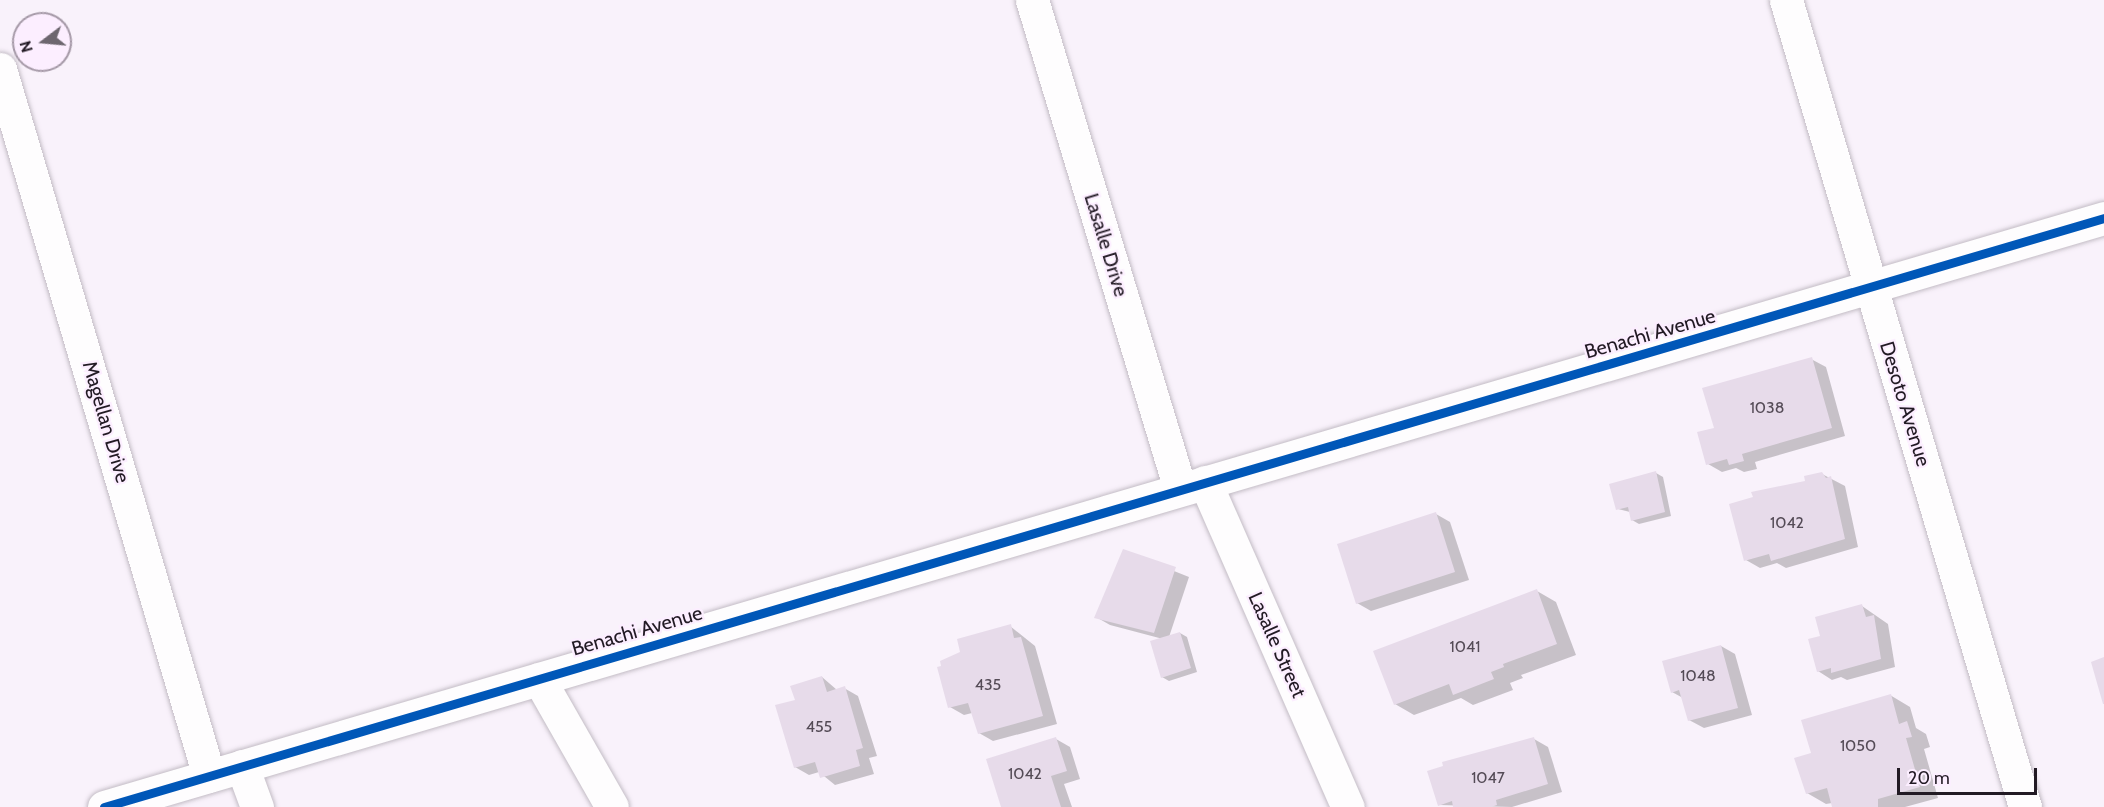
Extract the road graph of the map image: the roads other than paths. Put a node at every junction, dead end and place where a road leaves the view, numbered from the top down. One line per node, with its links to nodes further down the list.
1 (1032, 0): 6 (street, Lasalle Drive)
2 (1786, 0): 5 (street, Desoto Avenue)
3 (0, 69): 9 (street, Magellan Drive)
4 (2104, 218): 5 (street, Benachi Avenue)
5 (1870, 288): 6 (street, Benachi Avenue); 14 (street, Desoto Avenue)
6 (1192, 486): 7 (street, Benachi Avenue); 13 (street, Lasalle Street)
7 (539, 679): 8 (street, Benachi Avenue); 12 (street)
8 (242, 766): 9 (street, Benachi Avenue); 11 (street)
9 (209, 776): 10 (street, Benachi Avenue)
10 (104, 807)
11 (256, 807)
12 (612, 807)
13 (1348, 807)
14 (2025, 807)

